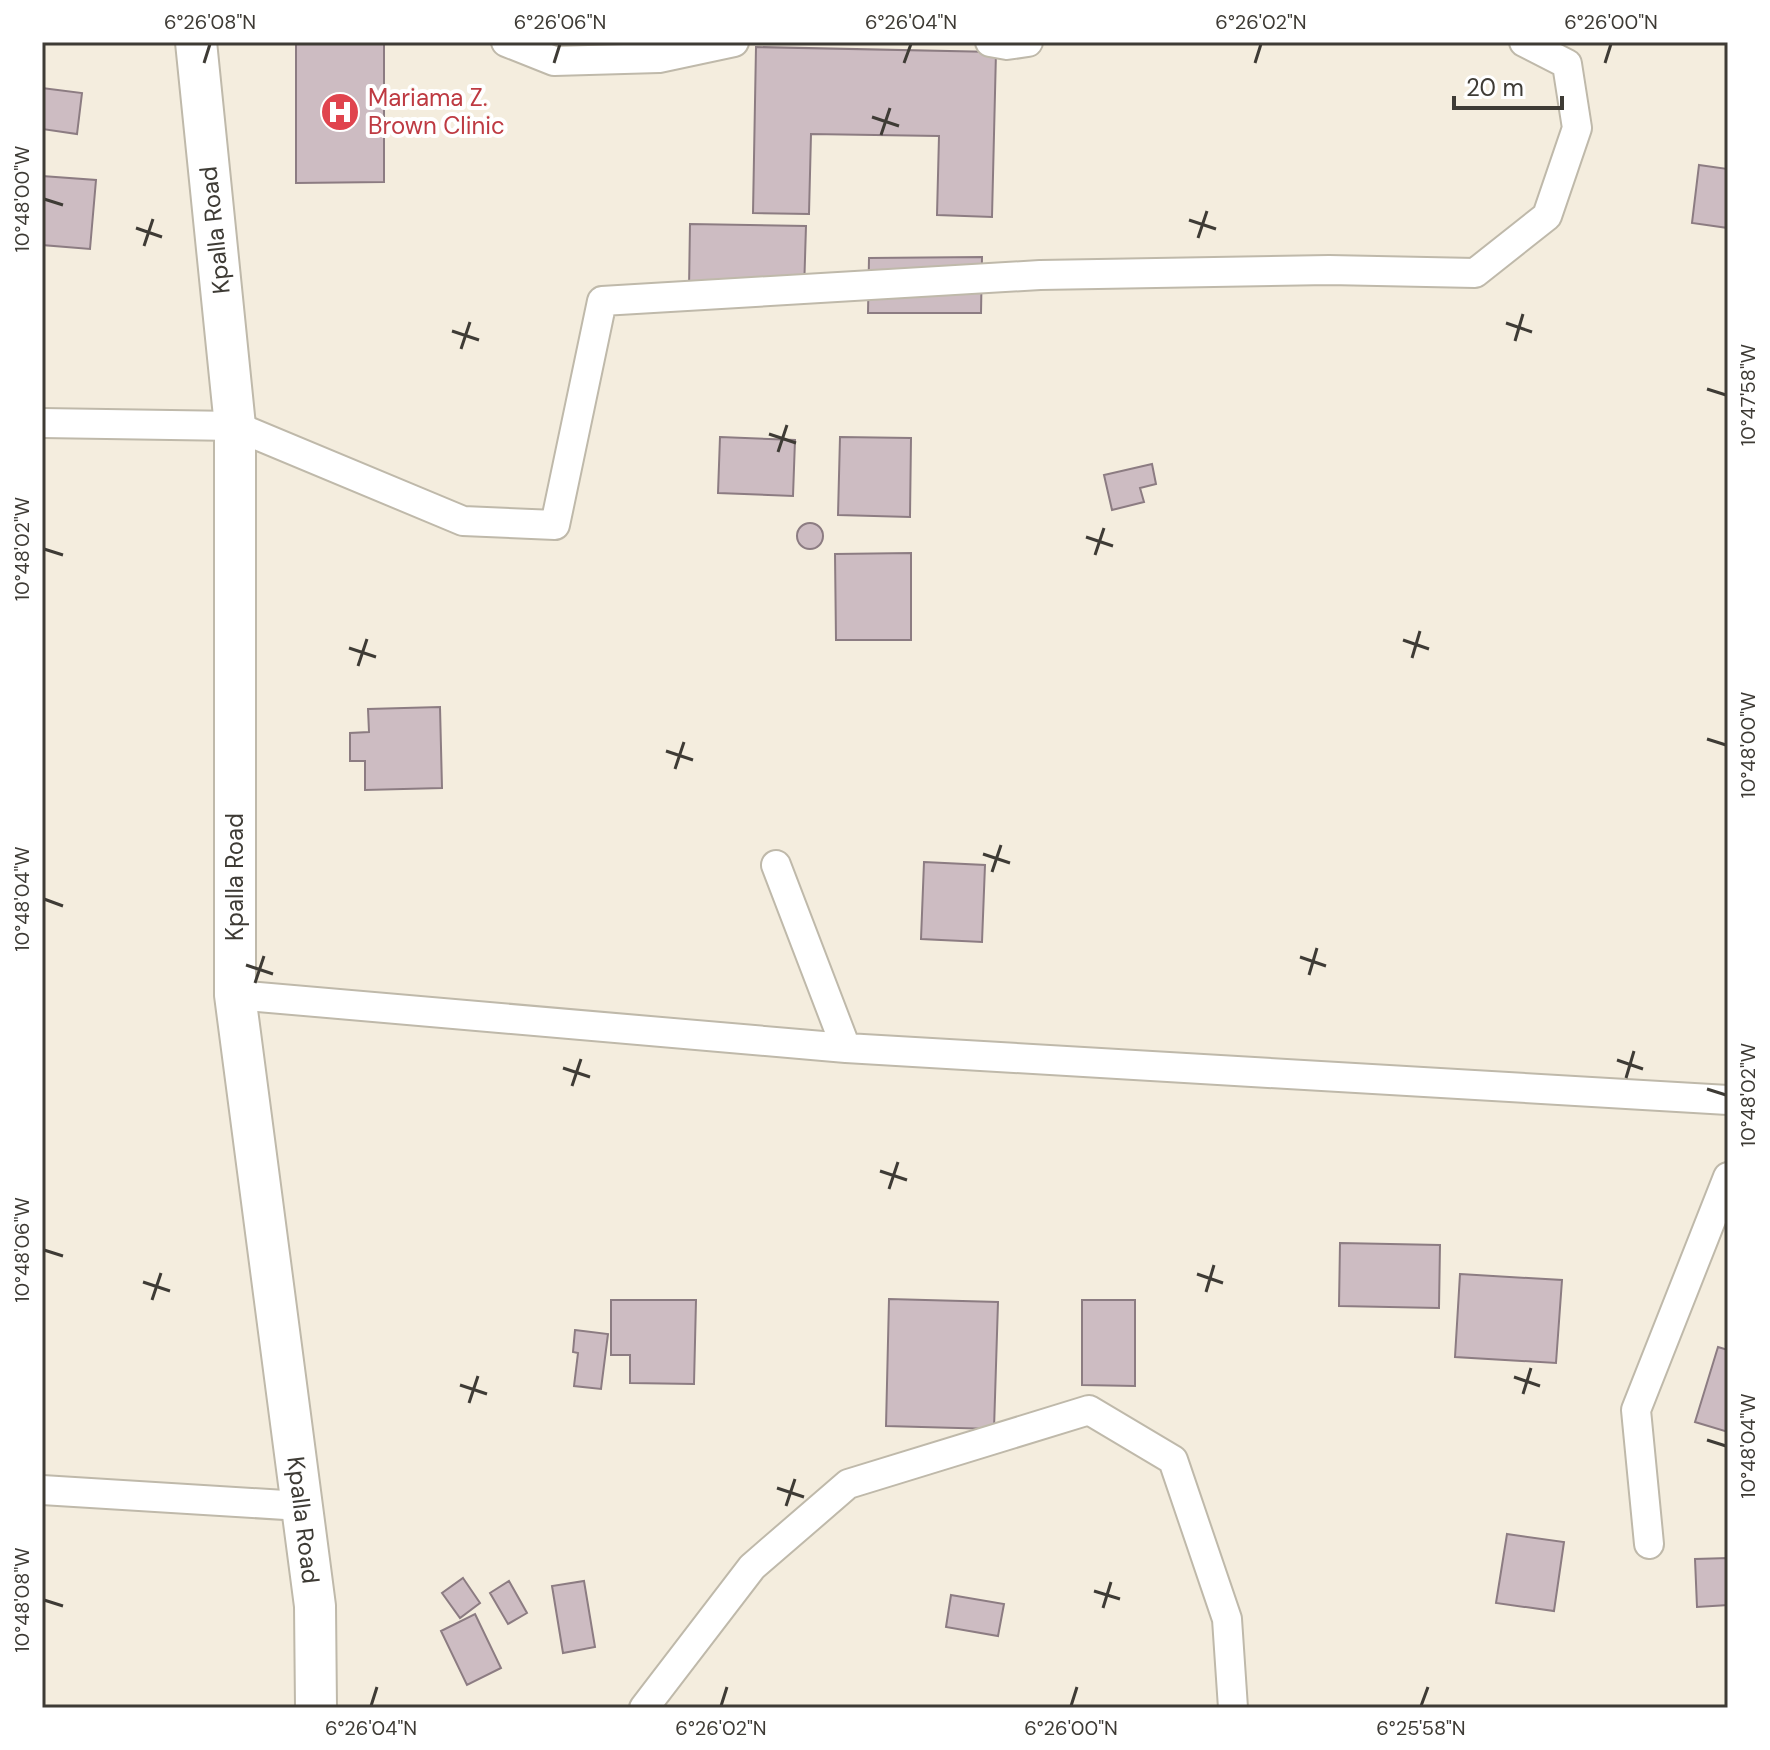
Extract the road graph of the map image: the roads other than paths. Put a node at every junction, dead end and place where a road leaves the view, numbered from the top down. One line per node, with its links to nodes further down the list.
1 (196, 42): 8 (street, Kpalla Road)
2 (506, 42): 3 (street)
3 (734, 42)
4 (990, 42): 5 (street)
5 (1028, 42)
6 (1524, 42): 8 (street)
7 (42, 423): 8 (street)
8 (235, 426): 10 (street, Kpalla Road)
9 (776, 865): 11 (street)
10 (235, 995): 11 (street); 15 (street, Kpalla Road)
11 (846, 1048): 12 (street)
12 (1728, 1100)
13 (1728, 1177): 16 (street)
14 (42, 1490): 15 (street)
15 (301, 1506): 17 (street, Kpalla Road)
16 (1649, 1544)
17 (316, 1708)
18 (644, 1708): 19 (street)
19 (1233, 1708)

